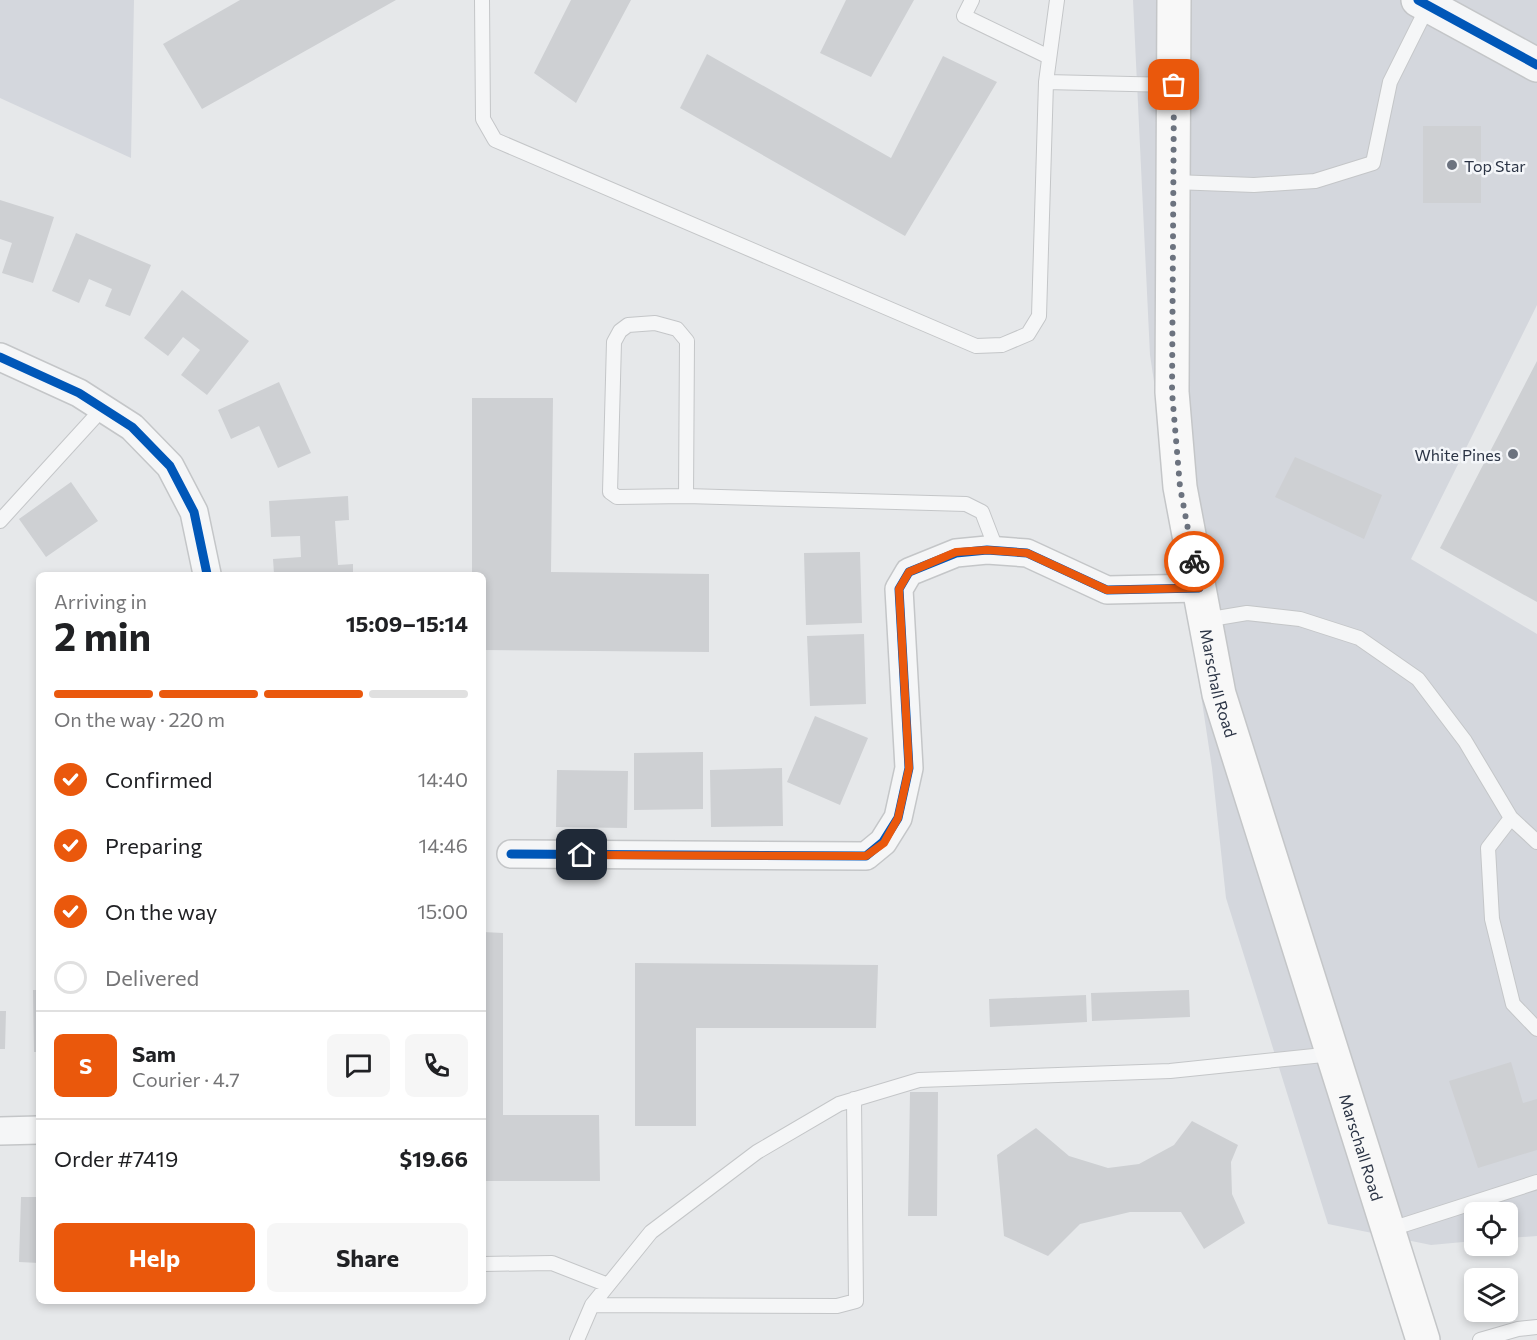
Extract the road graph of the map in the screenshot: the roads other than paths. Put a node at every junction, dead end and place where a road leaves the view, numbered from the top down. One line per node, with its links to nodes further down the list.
1 (482, 0): 8 (lane)
2 (972, 0): 6 (lane)
3 (1057, 0): 6 (lane)
4 (1174, 0): 9 (main road, Marschall Road)
5 (1423, 3): 7 (street); 10 (lane)
6 (1049, 57): 8 (lane)
7 (1537, 65)
8 (1046, 82): 9 (lane)
9 (1174, 85): 10 (main road, Marschall Road)
10 (1174, 182): 17 (main road, Marschall Road)
11 (0, 357): 12 (street)
12 (103, 408): 14 (lane); 16 (street)
13 (686, 496): 13 (lane); 15 (lane)
14 (0, 521)
15 (997, 551): 17 (street); 21 (street)
16 (207, 572)
17 (1199, 588): 18 (main road, Marschall Road)
18 (1205, 620): 19 (lane); 23 (main road, Marschall Road)
19 (1511, 818): 20 (lane); 22 (lane)
20 (1537, 842)
21 (511, 854)
22 (1537, 1029)
23 (1333, 1054): 24 (lane); 28 (main road, Marschall Road)
24 (854, 1099): 30 (lane); 31 (lane)
25 (36, 1130): 26 (street)
26 (0, 1131)
27 (1537, 1182): 28 (lane)
28 (1388, 1230): 34 (main road, Marschall Road)
29 (486, 1264): 30 (lane)
30 (608, 1285): 31 (lane)
31 (592, 1305): 33 (lane)
32 (1537, 1327): 35 (lane)
33 (577, 1340)
34 (1423, 1340)
35 (1480, 1340)

